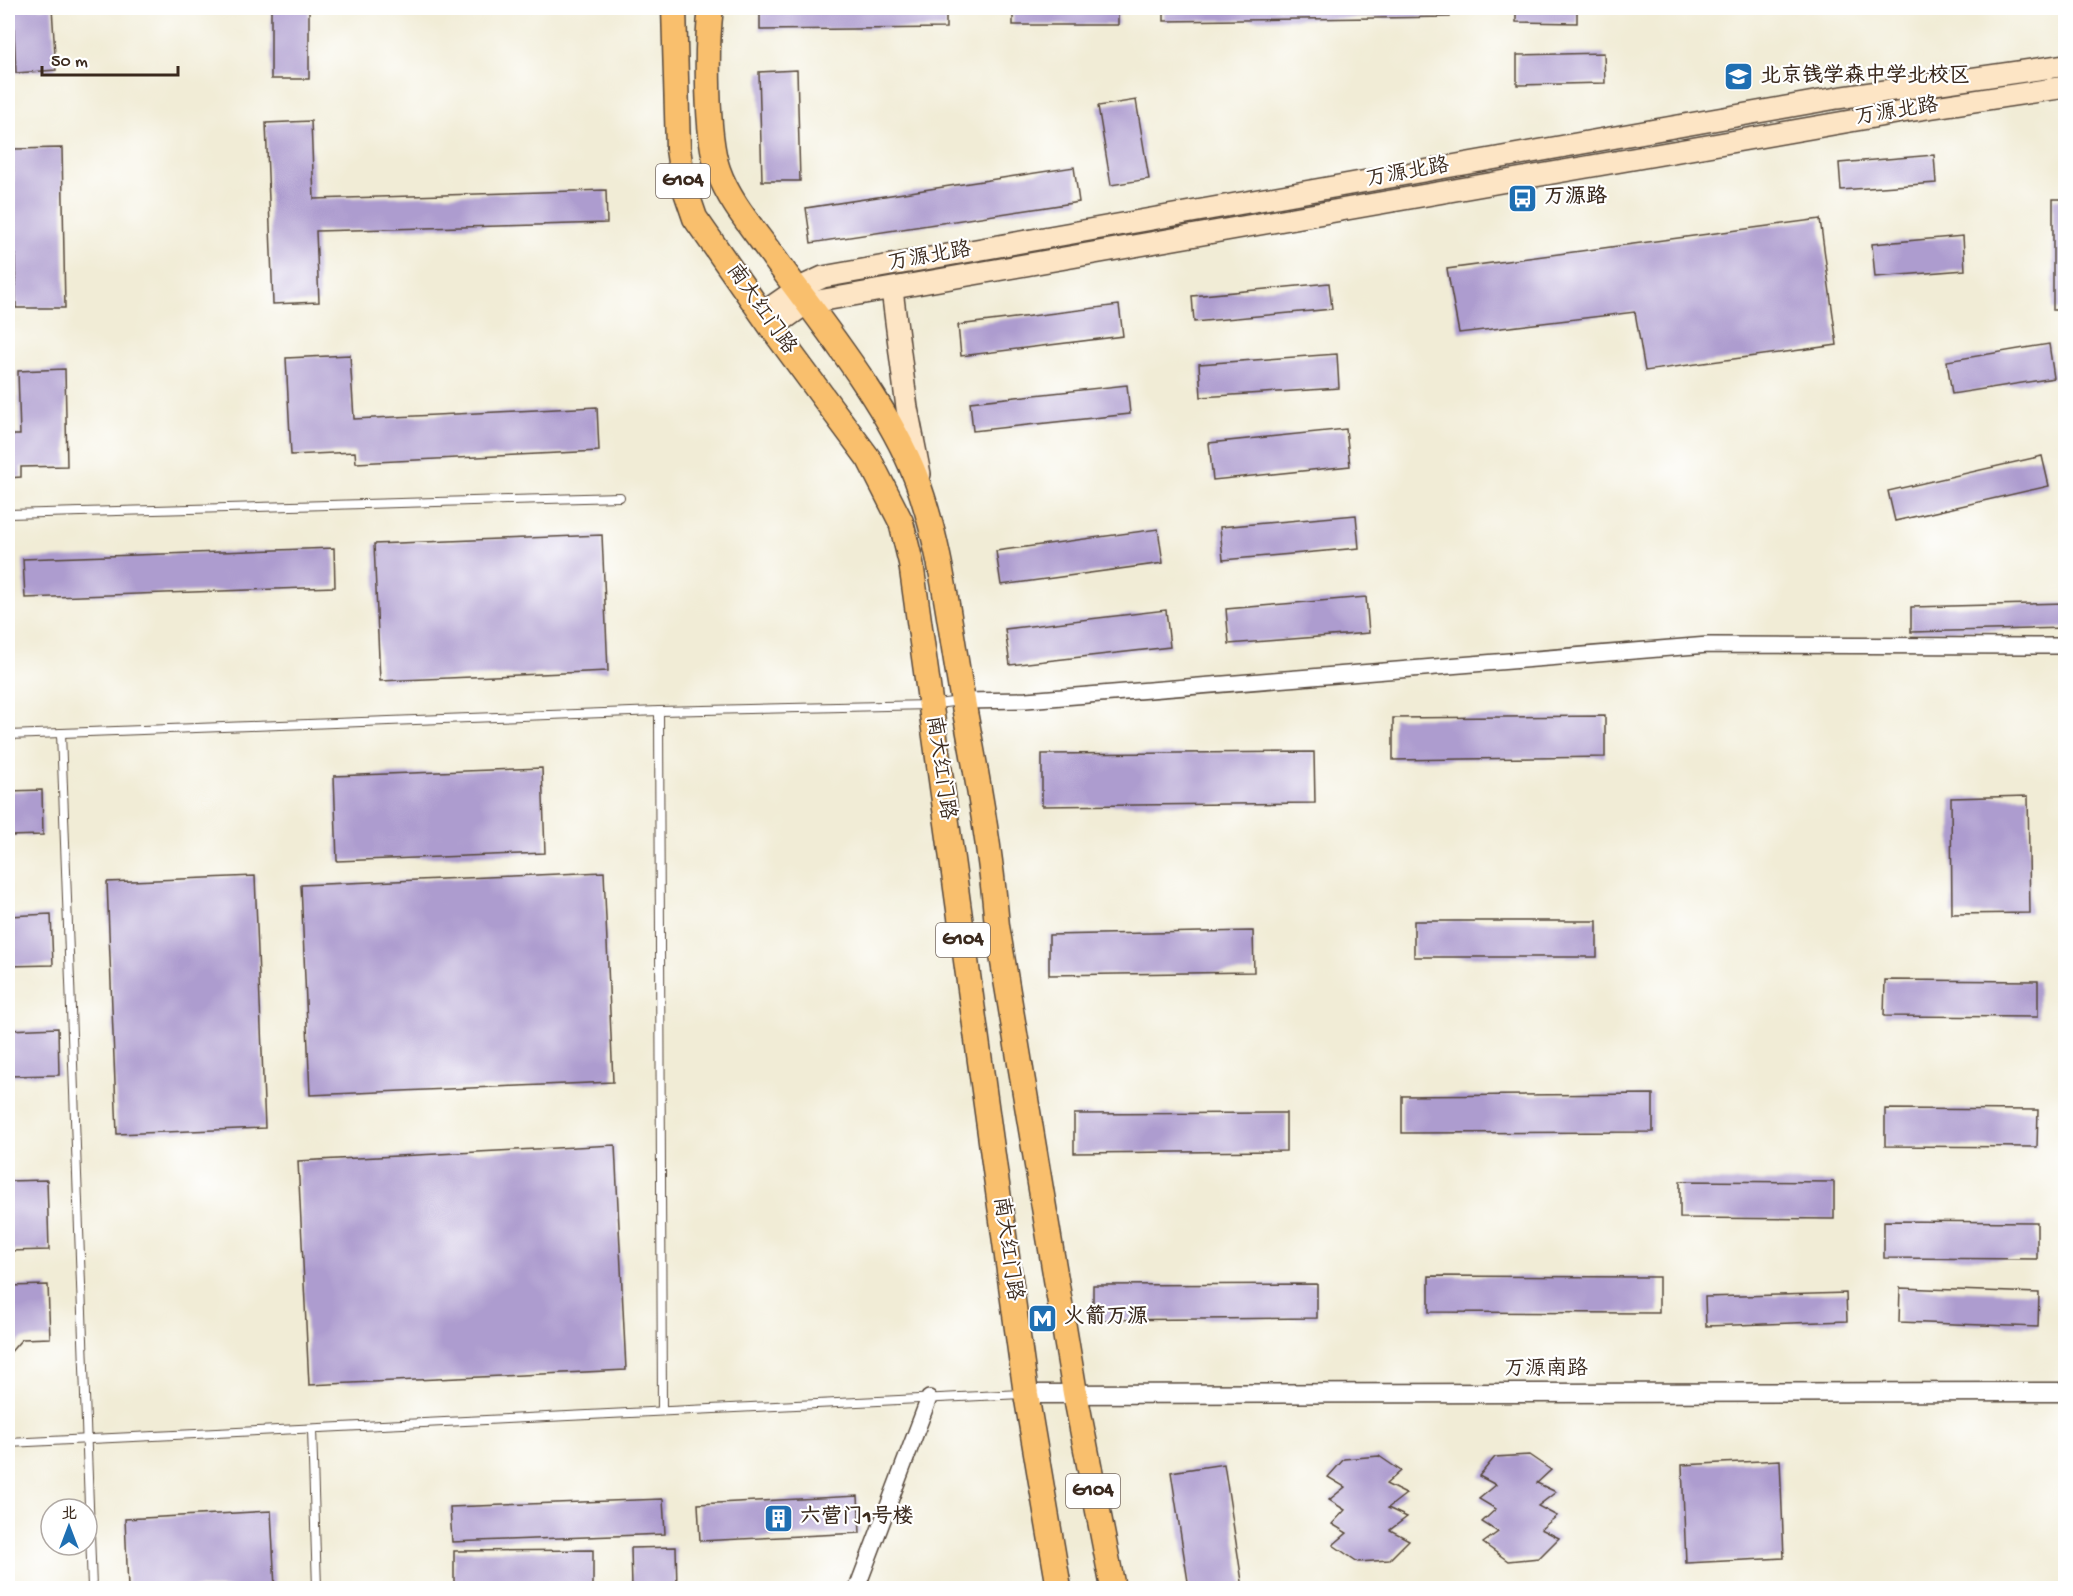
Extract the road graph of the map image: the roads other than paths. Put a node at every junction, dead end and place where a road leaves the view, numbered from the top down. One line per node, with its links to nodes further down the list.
1 (674, 8): 7 (highway, 南大红门路 / G104)
2 (711, 8): 6 (highway, 南大红门路 / G104)
3 (2066, 65): 6 (main road, 万源北路)
4 (2066, 87): 5 (main road, 万源北路)
5 (892, 290): 6 (main road, 万源北路); 10 (main road)
6 (802, 296): 7 (main road); 10 (highway, 南大红门路 / G104)
7 (766, 321): 13 (highway, 南大红门路 / G104)
8 (620, 497): 9 (lane)
9 (8, 514)
10 (931, 528): 12 (highway, 南大红门路 / G104)
11 (2066, 646): 12 (street)
12 (963, 701): 13 (lane); 18 (highway, 南大红门路 / G104)
13 (930, 705): 14 (lane); 19 (highway, 南大红门路 / G104)
14 (659, 711): 15 (lane); 21 (lane)
15 (61, 733): 16 (lane); 23 (lane)
16 (8, 735)
17 (2066, 1392): 18 (street, 万源南路)
18 (1075, 1393): 19 (street, 万源南路); 29 (highway, G104)
19 (1026, 1394): 20 (lane); 28 (highway, 南大红门路 / G104)
20 (929, 1398): 21 (lane); 27 (street)
21 (662, 1411): 22 (lane)
22 (312, 1428): 23 (lane); 26 (lane)
23 (87, 1439): 24 (lane); 25 (lane)
24 (8, 1443)
25 (92, 1588)
26 (317, 1588)
27 (856, 1588)
28 (1059, 1588)
29 (1113, 1588)

